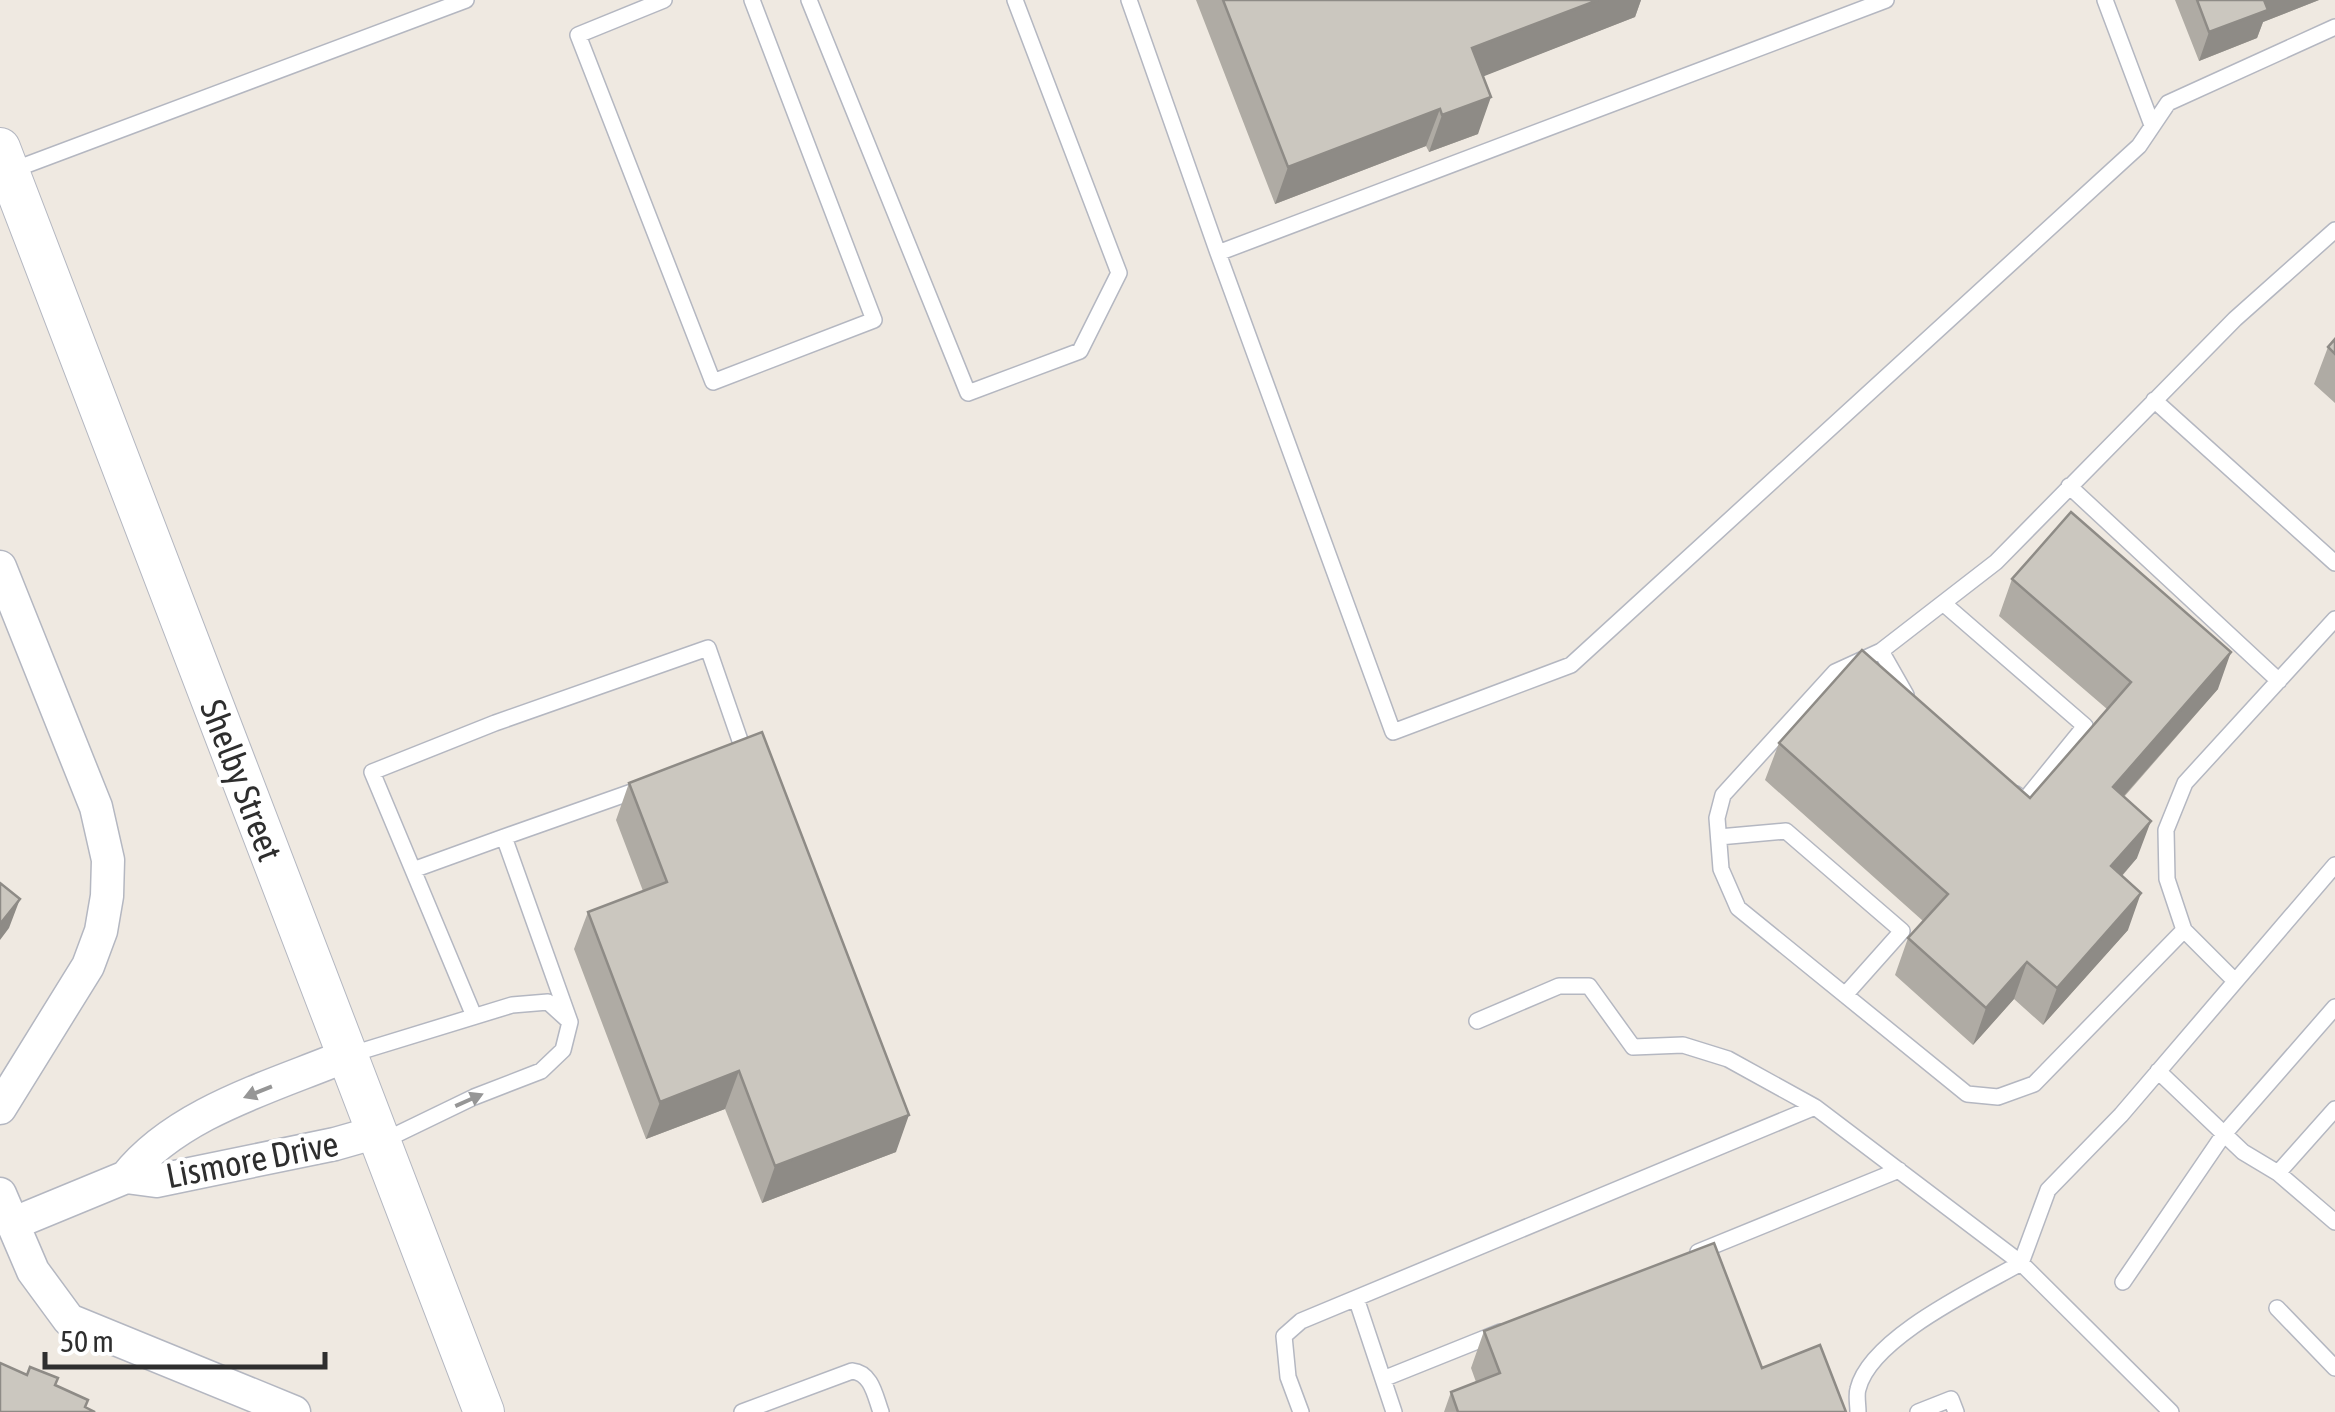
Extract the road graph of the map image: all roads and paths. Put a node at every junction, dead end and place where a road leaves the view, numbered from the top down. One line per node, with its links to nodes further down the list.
1 (466, 0): 11 (lane)
2 (664, 0): 3 (lane)
3 (752, 0)
4 (809, 0): 5 (lane)
5 (1015, 0)
6 (1129, 0): 13 (lane)
7 (1886, 0): 13 (lane)
8 (2105, 0): 10 (lane)
9 (2335, 27): 10 (lane)
10 (2152, 125): 13 (lane)
11 (4, 160): 37 (street, Shelby Street)
12 (2335, 230): 14 (lane)
13 (1218, 253)
14 (2154, 400): 15 (lane); 16 (lane)
15 (2069, 486): 18 (lane); 21 (lane)
16 (2335, 563)
17 (0, 567): 40 (street)
18 (1943, 603): 20 (lane); 25 (lane)
19 (2331, 630): 21 (lane)
20 (1882, 651): 22 (lane); 27 (lane)
21 (2279, 681): 30 (lane)
22 (1916, 704)
23 (726, 759): 29 (lane)
24 (652, 785): 26 (lane)
25 (2011, 789)
26 (504, 837): 29 (lane); 36 (lane)
27 (1719, 837): 32 (lane); 32 (lane)
28 (2335, 864): 31 (lane)
29 (413, 870): 34 (lane)
30 (2184, 930): 31 (lane); 32 (lane)
31 (2235, 981): 38 (lane)
32 (1844, 995)
33 (2335, 1008): 42 (lane)
34 (474, 1016): 36 (lane); 37 (lane)
35 (1477, 1021): 39 (lane)
36 (570, 1022): 43 (lane, one-way to 36)
37 (348, 1056): 43 (street, Shelby Street); 46 (street, Lismore Drive, one-way to 46)
38 (2158, 1072): 42 (lane); 51 (lane)
39 (1815, 1107): 44 (lane); 53 (lane)
40 (0, 1108)
41 (2335, 1109): 45 (lane)
42 (2224, 1134): 45 (lane); 52 (lane)
43 (380, 1137): 46 (street, Lismore Drive); 59 (street, Shelby Street)
44 (1899, 1170): 50 (lane); 51 (lane)
45 (2278, 1173): 48 (lane)
46 (126, 1176): 49 (street, Lismore Drive)
47 (0, 1194): 49 (street)
48 (2335, 1222)
49 (12, 1224): 58 (street)
50 (1678, 1260)
51 (2021, 1263): 64 (lane); 67 (lane)
52 (2123, 1282)
53 (1356, 1298): 57 (lane); 62 (lane)
54 (2277, 1308): 56 (lane)
55 (1512, 1327): 57 (lane)
56 (2335, 1368)
57 (1383, 1379): 63 (lane)
58 (294, 1412)
59 (484, 1412)
60 (742, 1412): 61 (lane)
61 (880, 1412)
62 (1301, 1412)
63 (1394, 1412)
64 (1858, 1412)
65 (1918, 1412): 66 (lane)
66 (1956, 1412)
67 (2170, 1412)

